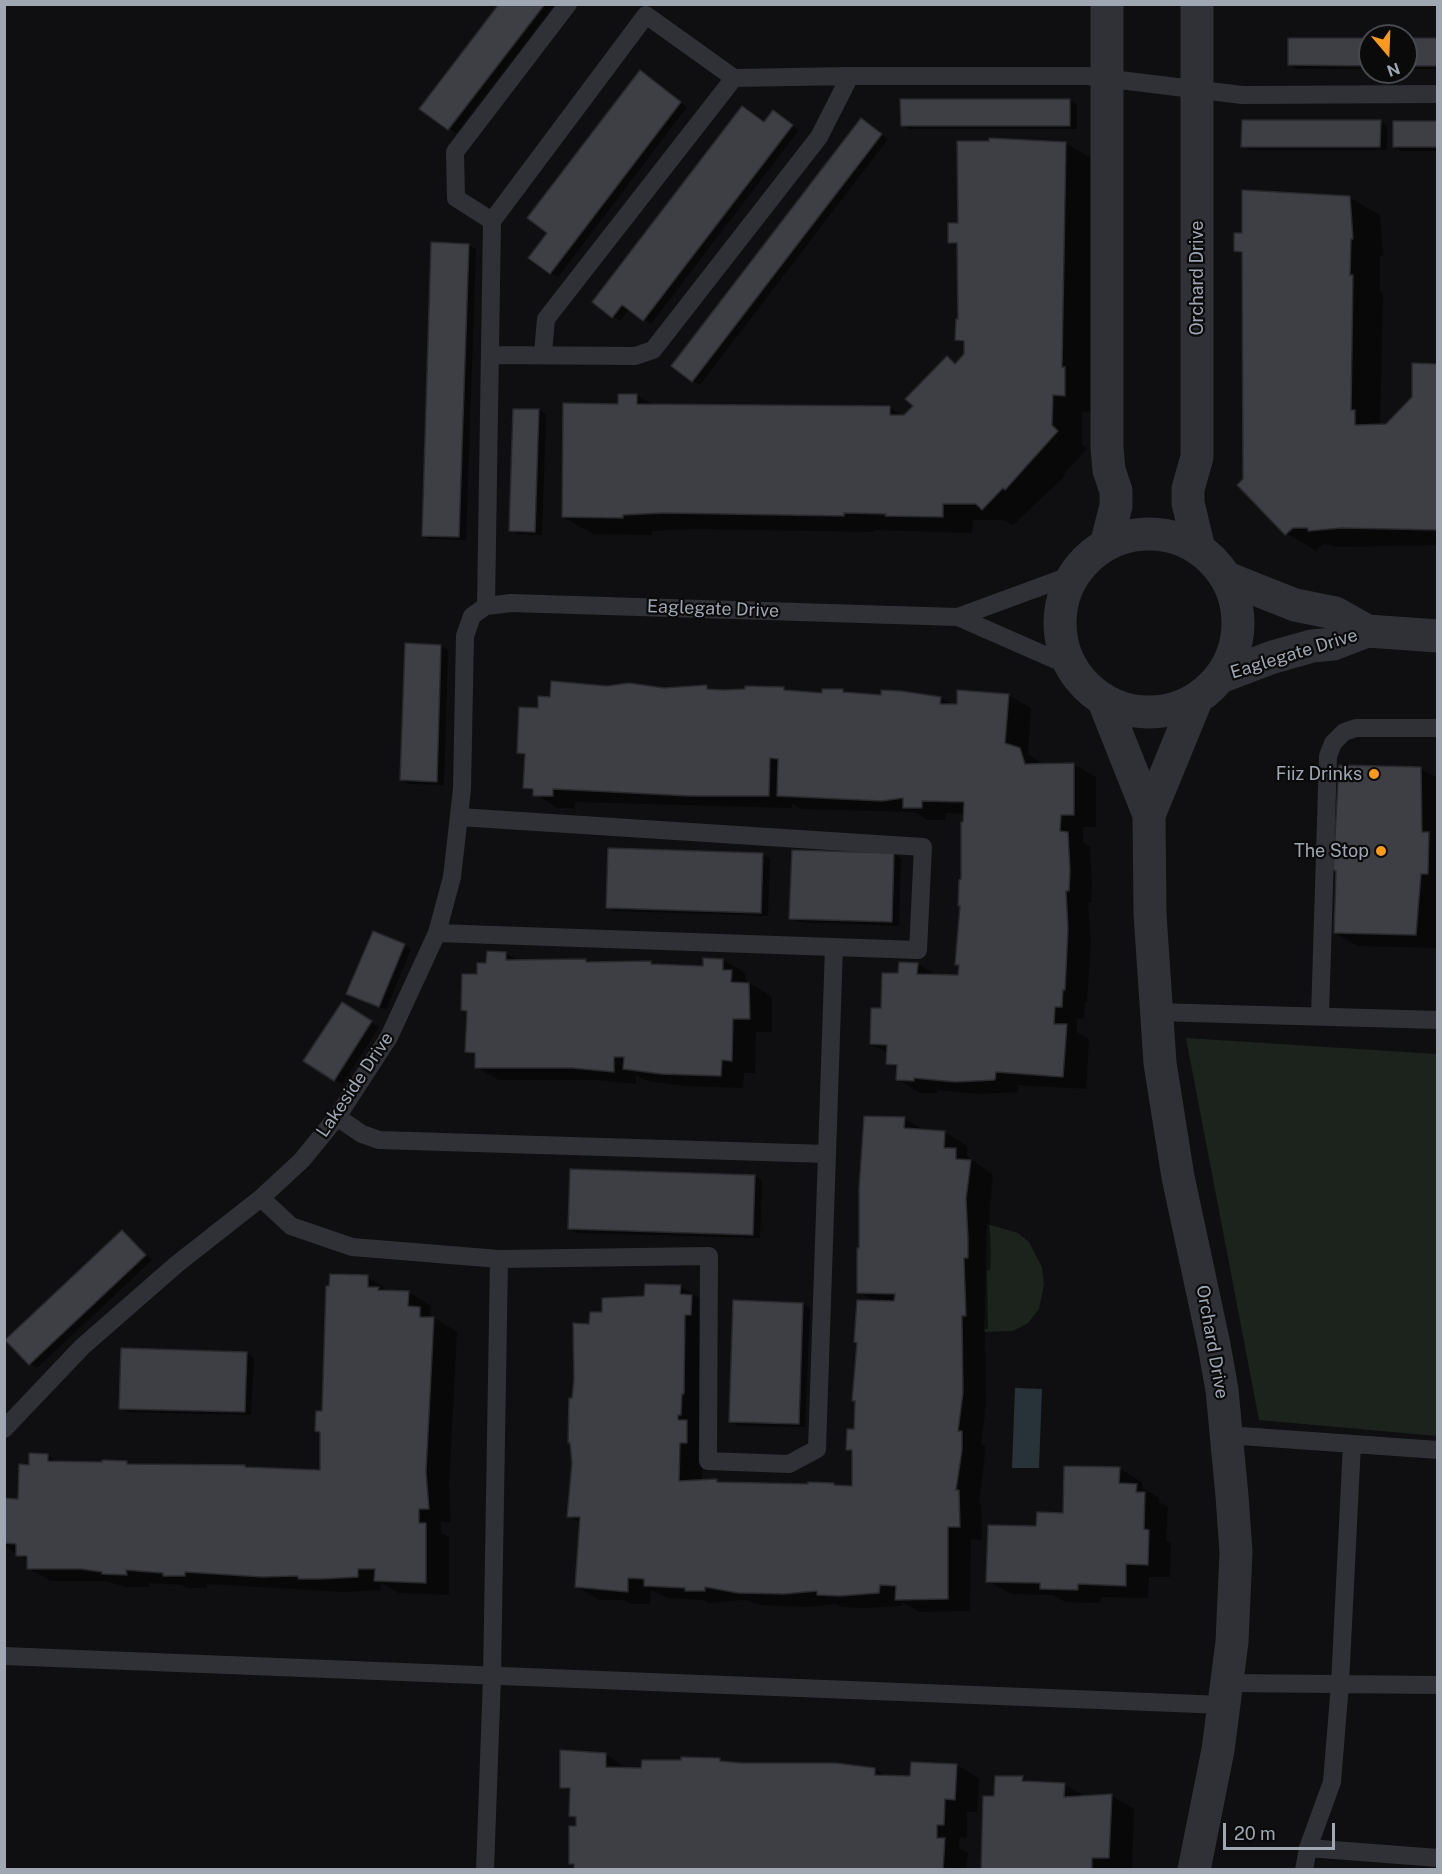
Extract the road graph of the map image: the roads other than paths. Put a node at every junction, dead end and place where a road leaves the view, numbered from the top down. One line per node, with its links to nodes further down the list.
1 (568, 4): 10 (lane)
2 (1107, 4): 7 (street)
3 (1197, 4): 8 (street, Orchard Drive)
4 (651, 10): 6 (lane); 10 (lane)
5 (850, 76): 6 (lane); 7 (lane); 11 (lane)
6 (734, 78): 11 (lane)
7 (1107, 78): 8 (lane); 13 (street)
8 (1197, 91): 9 (lane); 14 (street, Orchard Drive)
9 (1437, 94)
10 (492, 221): 12 (lane, Lakeside Drive)
11 (543, 353): 12 (lane)
12 (490, 355): 17 (lane, Lakeside Drive)
13 (1106, 545): 14 (street); 15 (street)
14 (1199, 549): 16 (street)
15 (1075, 574): 18 (lane, Eaglegate Drive); 21 (street)
16 (1227, 578): 19 (street, Eaglegate Drive); 22 (street)
17 (479, 611): 18 (lane, Eaglegate Drive); 26 (lane, Lakeside Drive)
18 (958, 617): 21 (lane, Eaglegate Drive)
19 (1367, 631): 20 (street, Eaglegate Drive); 22 (street, Eaglegate Drive)
20 (1437, 636)
21 (1072, 668): 23 (street)
22 (1209, 688): 23 (street); 25 (street, Orchard Drive)
23 (1103, 699): 25 (street, Orchard Drive)
24 (1437, 728): 30 (lane)
25 (1149, 815): 29 (street, Orchard Drive)
26 (459, 817): 27 (lane, Lakeside Drive); 28 (lane)
27 (437, 933): 28 (lane); 32 (lane, Lakeside Drive)
28 (834, 947): 33 (lane)
29 (1156, 1012): 30 (lane); 37 (street, Orchard Drive)
30 (1320, 1016): 31 (lane)
31 (1437, 1020)
32 (337, 1117): 33 (lane); 34 (lane, Lakeside Drive)
33 (827, 1154): 35 (lane)
34 (261, 1198): 35 (lane); 36 (lane, Lakeside Drive)
35 (499, 1259): 41 (lane)
36 (4, 1429)
37 (1227, 1436): 38 (lane); 44 (street, Orchard Drive)
38 (1352, 1444): 39 (lane); 42 (lane)
39 (1437, 1450)
40 (4, 1656): 41 (lane)
41 (492, 1677): 44 (lane); 47 (lane)
42 (1340, 1684): 43 (lane); 44 (lane); 45 (lane)
43 (1437, 1685)
44 (1226, 1694): 48 (street, Orchard Drive)
45 (1308, 1848): 46 (lane); 49 (lane)
46 (1437, 1858)
47 (485, 1869)
48 (1194, 1869)
49 (1304, 1869)

